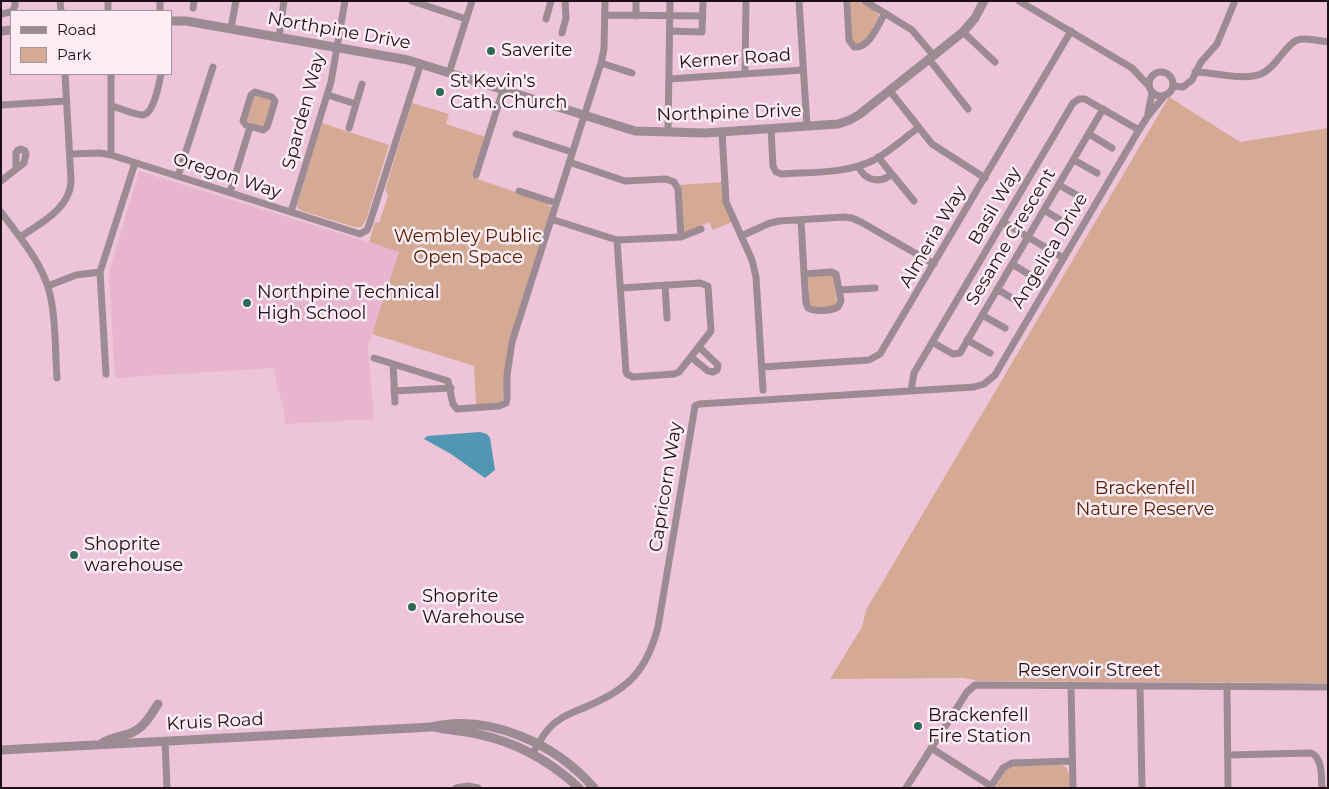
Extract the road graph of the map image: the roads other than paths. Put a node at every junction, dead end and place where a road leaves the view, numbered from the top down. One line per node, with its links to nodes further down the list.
1 (236, 1): 27 (street)
2 (284, 1): 32 (street)
3 (344, 1): 34 (street, Sparden Way)
4 (412, 1): 24 (street)
5 (472, 1): 24 (street)
6 (551, 1): 25 (street)
7 (565, 1): 31 (street)
8 (605, 1): 20 (street)
9 (636, 1): 21 (street)
10 (670, 1): 22 (street)
11 (703, 1): 23 (street)
12 (746, 1): 45 (street)
13 (799, 1): 41 (street)
14 (847, 1): 19 (street)
15 (865, 1): 19 (street)
16 (984, 1): 30 (street, Northpine Drive)
17 (1019, 1): 29 (street)
18 (1235, 1): 43 (street)
19 (885, 13): 35 (street)
20 (605, 15): 21 (street); 38 (street)
21 (636, 16): 22 (street)
22 (671, 16): 23 (street); 28 (street)
23 (703, 16): 28 (street)
24 (466, 19): 42 (street)
25 (546, 19)
26 (172, 21): 27 (street, Northpine Drive)
27 (231, 28): 32 (street, Northpine Drive)
28 (670, 31): 50 (street)
29 (1071, 31): 40 (street); 91 (street, Almeria Way)
30 (963, 32): 35 (street, Northpine Drive); 36 (street)
31 (562, 33)
32 (279, 37): 34 (street, Northpine Drive)
33 (1328, 42): 43 (street)
34 (337, 47): 37 (street, Northpine Drive); 57 (street, Sparden Way)
35 (931, 58): 55 (street, Northpine Drive); 63 (street)
36 (995, 62)
37 (421, 63): 42 (street, Northpine Drive); 101 (street, Oregon Way)
38 (601, 63): 44 (street); 65 (street)
39 (213, 67): 90 (street)
40 (1132, 68): 46 (street); 52 (street)
41 (803, 70): 45 (street, Kerner Road); 67 (street)
42 (449, 72): 54 (street, Northpine Drive)
43 (1195, 72): 53 (street)
44 (632, 73)
45 (745, 74): 50 (street, Kerner Road)
46 (1154, 74): 52 (street); 53 (street)
47 (65, 75): 59 (street)
48 (111, 75): 62 (street)
49 (161, 75): 62 (street)
50 (669, 79): 73 (street)
51 (362, 84): 60 (street)
52 (1148, 85): 56 (street)
53 (1173, 86): 58 (street)
54 (503, 90): 65 (street, Northpine Drive); 89 (street)
55 (890, 91): 67 (street, Northpine Drive); 70 (street)
56 (1152, 93): 58 (street); 66 (street)
57 (328, 95): 60 (street); 101 (street, Sparden Way)
58 (1165, 95): 66 (street, Angelica Drive)
59 (66, 100): 61 (street); 79 (street)
60 (356, 104): 69 (street)
61 (1, 105)
62 (111, 106): 80 (street)
63 (968, 109)
64 (1104, 109): 72 (street, Basil Way); 76 (street, Sesame Crescent); 104 (street, Basil Way)
65 (584, 116): 73 (street, Northpine Drive); 78 (street)
66 (1148, 116): 72 (street, Angelica Drive)
67 (807, 126): 71 (street, Northpine Drive)
68 (250, 127): 68 (street); 95 (street)
69 (348, 128)
70 (918, 128): 81 (street); 91 (street)
71 (771, 129): 74 (street, Northpine Drive); 85 (street)
72 (1139, 130): 112 (street, Angelica Drive)
73 (668, 132): 74 (street, Northpine Drive)
74 (722, 132): 107 (street)
75 (516, 134): 78 (street)
76 (1089, 134): 77 (street); 82 (street, Sesame Crescent)
77 (1112, 148)
78 (572, 152): 83 (street)
79 (70, 154): 80 (street, Oregon Way); 108 (street)
80 (111, 154): 84 (street, Oregon Way)
81 (878, 157): 85 (street); 88 (street)
82 (1074, 160): 87 (street); 93 (street, Sesame Crescent)
83 (569, 162): 98 (street); 109 (street)
84 (135, 163): 90 (street, Oregon Way); 115 (street)
85 (858, 166): 88 (street)
86 (16, 169): 92 (street)
87 (1097, 173)
88 (892, 174): 97 (street)
89 (476, 175)
90 (178, 176): 95 (street, Oregon Way)
91 (985, 178): 113 (street, Almeria Way)
92 (1, 181)
93 (1059, 185): 96 (street); 99 (street, Sesame Crescent)
94 (519, 191): 98 (street)
95 (230, 192): 101 (street, Oregon Way)
96 (1082, 198)
97 (914, 200)
98 (556, 203): 102 (street)
99 (1044, 210): 105 (street); 110 (street, Sesame Crescent)
100 (1, 212): 108 (street)
101 (291, 212)
102 (551, 219): 111 (street); 139 (street)
103 (801, 220): 107 (street); 113 (street); 116 (street)
104 (1003, 222): 110 (street); 129 (street, Basil Way)
105 (1067, 224)
106 (701, 229): 109 (street)
107 (741, 236): 135 (street)
108 (20, 237): 119 (street)
109 (681, 237): 111 (street)
110 (1028, 237): 112 (street); 114 (street, Sesame Crescent)
111 (617, 240): 120 (street)
112 (1063, 258): 138 (street, Angelica Drive)
113 (934, 264): 135 (street, Almeria Way)
114 (1012, 264): 117 (street); 122 (street, Sesame Crescent)
115 (100, 272): 119 (street); 136 (street)
116 (804, 274): 123 (street); 123 (street)
117 (1035, 278)
118 (665, 285): 120 (street); 126 (street); 130 (street)
119 (48, 286): 137 (street)
120 (620, 288): 132 (street)
121 (874, 288): 123 (street)
122 (997, 289): 124 (street); 125 (street, Sesame Crescent)
123 (840, 290)
124 (1020, 303)
125 (982, 315): 127 (street); 128 (street, Sesame Crescent)
126 (667, 318)
127 (1005, 328)
128 (967, 340): 129 (street, Sesame Crescent); 131 (street)
129 (932, 342): 141 (street, Basil Way)
130 (699, 347): 132 (street); 132 (street)
131 (990, 353)
132 (691, 357)
133 (374, 358): 134 (street)
134 (393, 364): 139 (street); 142 (street)
135 (762, 368): 140 (street)
136 (106, 374)
137 (56, 378)
138 (984, 384): 141 (street, Capricorn Way)
139 (451, 388): 142 (street)
140 (763, 390)
141 (911, 391): 151 (street, Capricorn Way)
142 (394, 392): 143 (street)
143 (395, 402)
144 (1071, 686): 145 (street, Reservoir Street); 153 (street, Reservoir Street); 157 (street)
145 (1140, 686): 146 (street, Reservoir Street); 166 (street)
146 (1227, 686): 147 (street, Reservoir Street); 156 (street)
147 (1328, 687)
148 (158, 704): 152 (street)
149 (432, 727): 150 (street, Kruis Road); 151 (street, Kruis Road); 155 (street, Kruis Road)
150 (165, 742): 152 (street, Kruis Road); 159 (street)
151 (538, 744): 155 (street); 163 (street, Kruis Road)
152 (97, 745): 154 (street, Kruis Road)
153 (931, 748): 158 (street); 164 (street, Reservoir Street)
154 (1, 750)
155 (533, 753): 162 (street, Kruis Road)
156 (1228, 754): 167 (street); 168 (street)
157 (1072, 761): 158 (street); 165 (street)
158 (991, 787)
159 (167, 788)
160 (456, 788): 161 (street)
161 (478, 788)
162 (580, 788)
163 (594, 788)
164 (906, 788)
165 (1073, 788)
166 (1142, 788)
167 (1228, 788)
168 (1322, 788)

